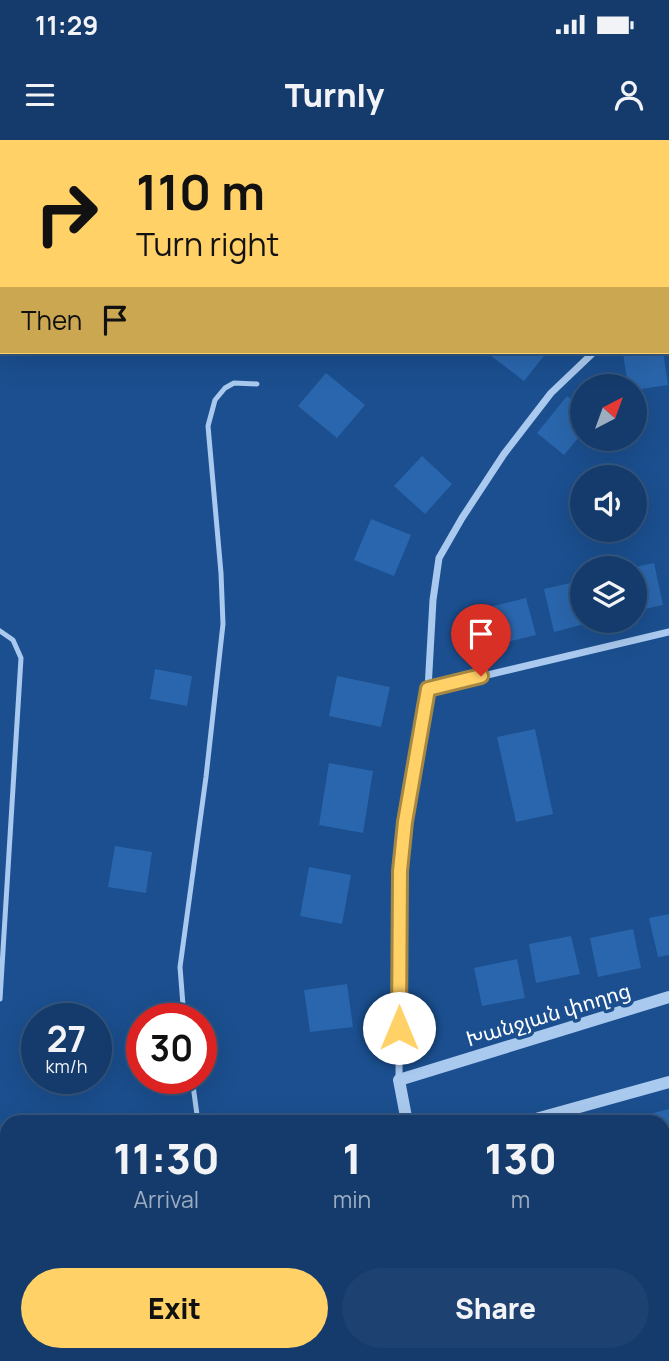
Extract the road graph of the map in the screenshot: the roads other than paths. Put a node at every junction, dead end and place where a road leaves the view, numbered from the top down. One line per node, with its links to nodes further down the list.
1 (592, 354): 5 (street)
2 (257, 384): 8 (lane)
3 (0, 631): 7 (lane)
4 (669, 632): 5 (street)
5 (428, 689): 9 (street)
6 (669, 997): 9 (street, Խանջյան փողոց)
7 (0, 999)
8 (183, 1003)
9 (399, 1080): 13 (street)
10 (669, 1082): 14 (street)
11 (194, 1094): 12 (lane)
12 (197, 1115)
13 (406, 1115)
14 (550, 1115)

